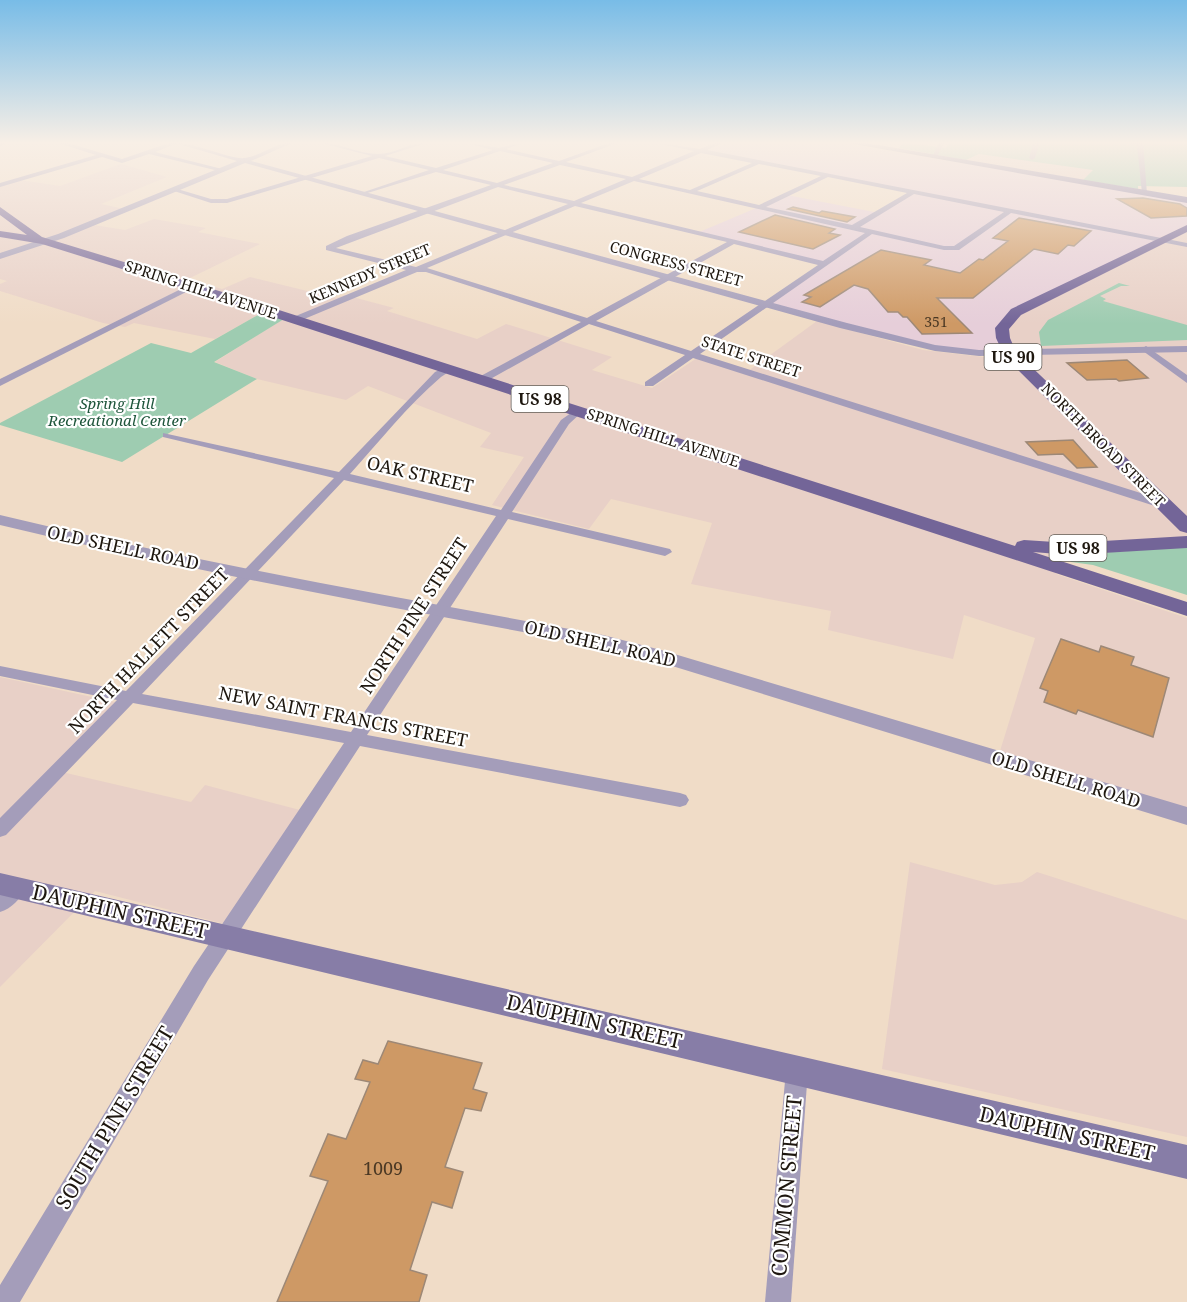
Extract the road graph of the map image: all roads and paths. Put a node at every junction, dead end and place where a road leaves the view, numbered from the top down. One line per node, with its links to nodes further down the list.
1 (141, 203): 19 (street)
2 (396, 203): 10 (street, CONGRESS STREET)
3 (450, 203): 10 (street)
4 (575, 203): 18 (street, KENNEDY STREET); 21 (street)
5 (740, 203): 9 (street)
6 (769, 203): 9 (street)
7 (895, 203): 14 (street)
8 (968, 203): 11 (street)
9 (760, 207): 14 (street)
10 (427, 211): 18 (street, CONGRESS STREET); 24 (street, STATE STREET)
11 (1010, 211): 17 (street); 20 (street)
12 (2, 212): 13 (main road)
13 (18, 223): 16 (main road); 19 (main road)
14 (853, 228): 17 (street)
15 (1187, 228): 20 (main road, NORTH BROAD STREET / US 90)
16 (0, 232): 19 (main road, SPRING HILL AVENUE / US 98)
17 (872, 232): 23 (street)
18 (504, 233): 24 (street, KENNEDY STREET); 25 (street, CONGRESS STREET)
19 (44, 241): 22 (street); 26 (main road, SPRING HILL AVENUE / US 98)
20 (1177, 241): 32 (main road, NORTH BROAD STREET / US 90); 34 (main road, NORTH BROAD STREET / US 90)
21 (733, 242): 23 (street); 25 (street)
22 (0, 256)
23 (825, 264): 27 (street)
24 (417, 269): 28 (street, KENNEDY STREET); 29 (street, STATE STREET)
25 (666, 277): 27 (street, CONGRESS STREET); 29 (street)
26 (192, 287): 28 (main road, SPRING HILL AVENUE / US 98); 38 (street)
27 (766, 304): 33 (street); 34 (street, CONGRESS STREET)
28 (294, 320): 35 (main road, SPRING HILL AVENUE / US 98)
29 (588, 321): 33 (street, STATE STREET); 36 (street)
30 (1184, 347): 31 (street, CONGRESS STREET)
31 (1146, 349): 32 (street, CONGRESS STREET); 37 (street)
32 (1026, 353): 34 (street, CONGRESS STREET); 44 (main road, NORTH BROAD STREET / US 90)
33 (693, 354): 39 (street); 43 (street, STATE STREET)
34 (1010, 354): 43 (main road, NORTH BROAD STREET / US 90)
35 (448, 369): 36 (main road, SPRING HILL AVENUE / US 98); 42 (street, NORTH HALLETT STREET)
36 (481, 380): 40 (main road, SPRING HILL AVENUE / US 98)
37 (1187, 380)
38 (0, 383)
39 (649, 384)
40 (578, 411): 45 (street, NORTH PINE STREET); 48 (main road, SPRING HILL AVENUE / US 98)
41 (167, 435): 42 (street, OAK STREET)
42 (343, 475): 45 (street, OAK STREET); 51 (street, NORTH HALLETT STREET)
43 (1162, 504): 47 (main road, NORTH BROAD STREET / US 90)
44 (1187, 510)
45 (506, 513): 50 (street, OAK STREET); 53 (street, NORTH PINE STREET)
46 (0, 520): 51 (street, OLD SHELL ROAD)
47 (1187, 527)
48 (970, 538): 49 (main road, US 98); 52 (main road, SPRING HILL AVENUE / US 98)
49 (1187, 542)
50 (665, 552)
51 (249, 574): 53 (street, OLD SHELL ROAD); 55 (street, NORTH HALLETT STREET)
52 (1187, 609)
53 (441, 611): 56 (street, NORTH PINE STREET); 58 (street, OLD SHELL ROAD)
54 (0, 670): 55 (street, NEW SAINT FRANCIS STREET)
55 (129, 697): 56 (street, NEW SAINT FRANCIS STREET); 59 (street, NORTH HALLETT STREET)
56 (356, 740): 57 (street, NEW SAINT FRANCIS STREET); 61 (street, NORTH PINE STREET)
57 (680, 800)
58 (1187, 816)
59 (0, 830)
60 (6, 892): 61 (main road, DAUPHIN STREET)
61 (226, 936): 62 (main road, DAUPHIN STREET); 64 (street, SOUTH PINE STREET)
62 (797, 1070): 63 (main road, DAUPHIN STREET); 65 (street, COMMON STREET)
63 (1187, 1162)
64 (5, 1302)
65 (778, 1302)

